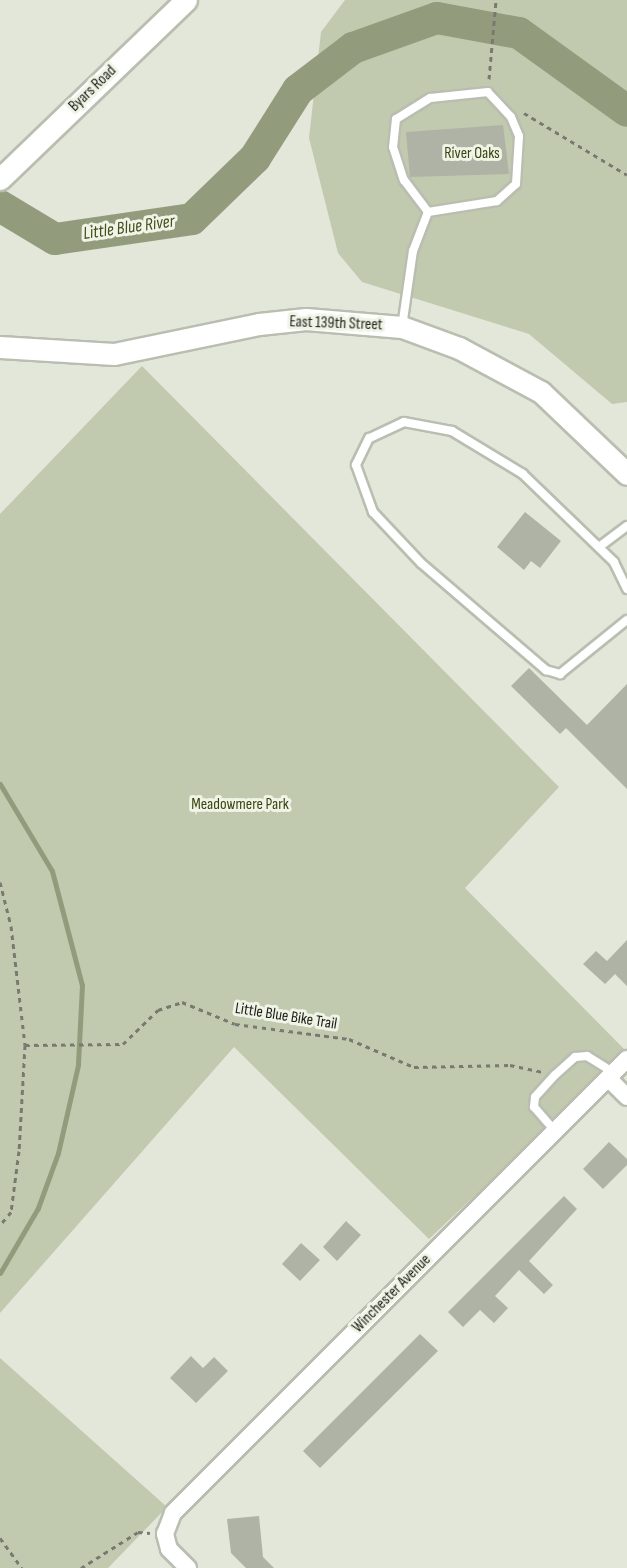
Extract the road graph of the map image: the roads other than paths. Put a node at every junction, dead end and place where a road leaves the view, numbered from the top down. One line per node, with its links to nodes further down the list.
1 (177, 3): 2 (street, Byars Road)
2 (0, 179)
3 (429, 212): 3 (lane); 4 (lane)
4 (402, 327): 5 (street, East 139th Street); 6 (street, East 139th Street)
5 (0, 347)
6 (627, 474)
7 (627, 526): 8 (lane)
8 (599, 548): 9 (lane); 10 (lane)
9 (627, 589)
10 (627, 621)
11 (627, 1059): 12 (street, Winchester Avenue)
12 (611, 1075): 13 (street); 14 (street, Winchester Avenue); 14 (lane)
13 (627, 1097)
14 (555, 1131): 15 (street, Winchester Avenue)
15 (188, 1568)

